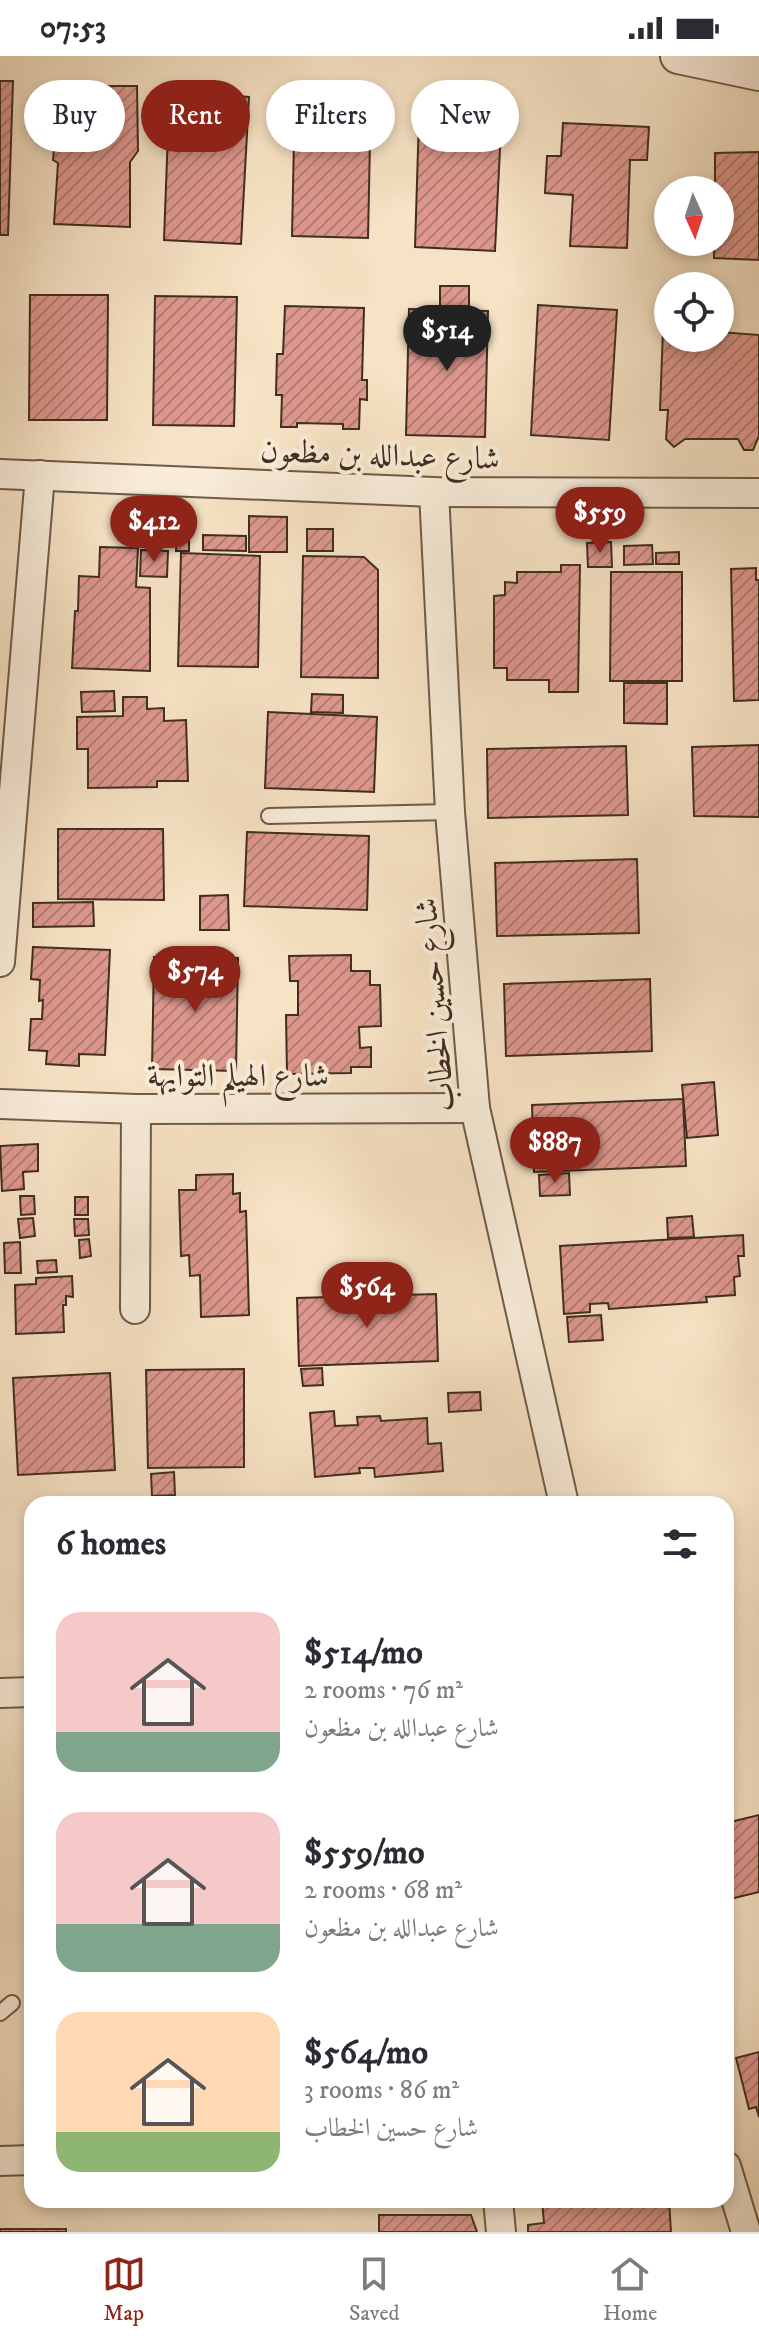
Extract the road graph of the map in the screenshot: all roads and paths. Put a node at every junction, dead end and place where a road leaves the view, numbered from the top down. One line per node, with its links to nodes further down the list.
1 (678, 56): 2 (street)
2 (759, 73)
3 (0, 474): 4 (street, شارع عبدالله بن مظعون)
4 (40, 475): 5 (street, شارع عبدالله بن مظعون); 9 (street)
5 (434, 492): 6 (street, شارع عبدالله بن مظعون); 7 (street, شارع حسين الخطاب)
6 (759, 493)
7 (450, 812): 8 (lane); 11 (street, شارع حسين الخطاب)
8 (269, 816)
9 (0, 962)
10 (0, 1104): 12 (street, شارع الهيلم التوايهة)
11 (475, 1108): 12 (street, شارع الهيلم التوايهة); 14 (street, شارع حسين الخطاب)
12 (136, 1109): 13 (street)
13 (135, 1309)
14 (562, 1496)
15 (24, 1692): 16 (street)
16 (0, 1693)
17 (24, 2160): 18 (street)
18 (0, 2161)
19 (734, 2192): 22 (street)
20 (499, 2208): 21 (street)
21 (501, 2232)
22 (746, 2232)

